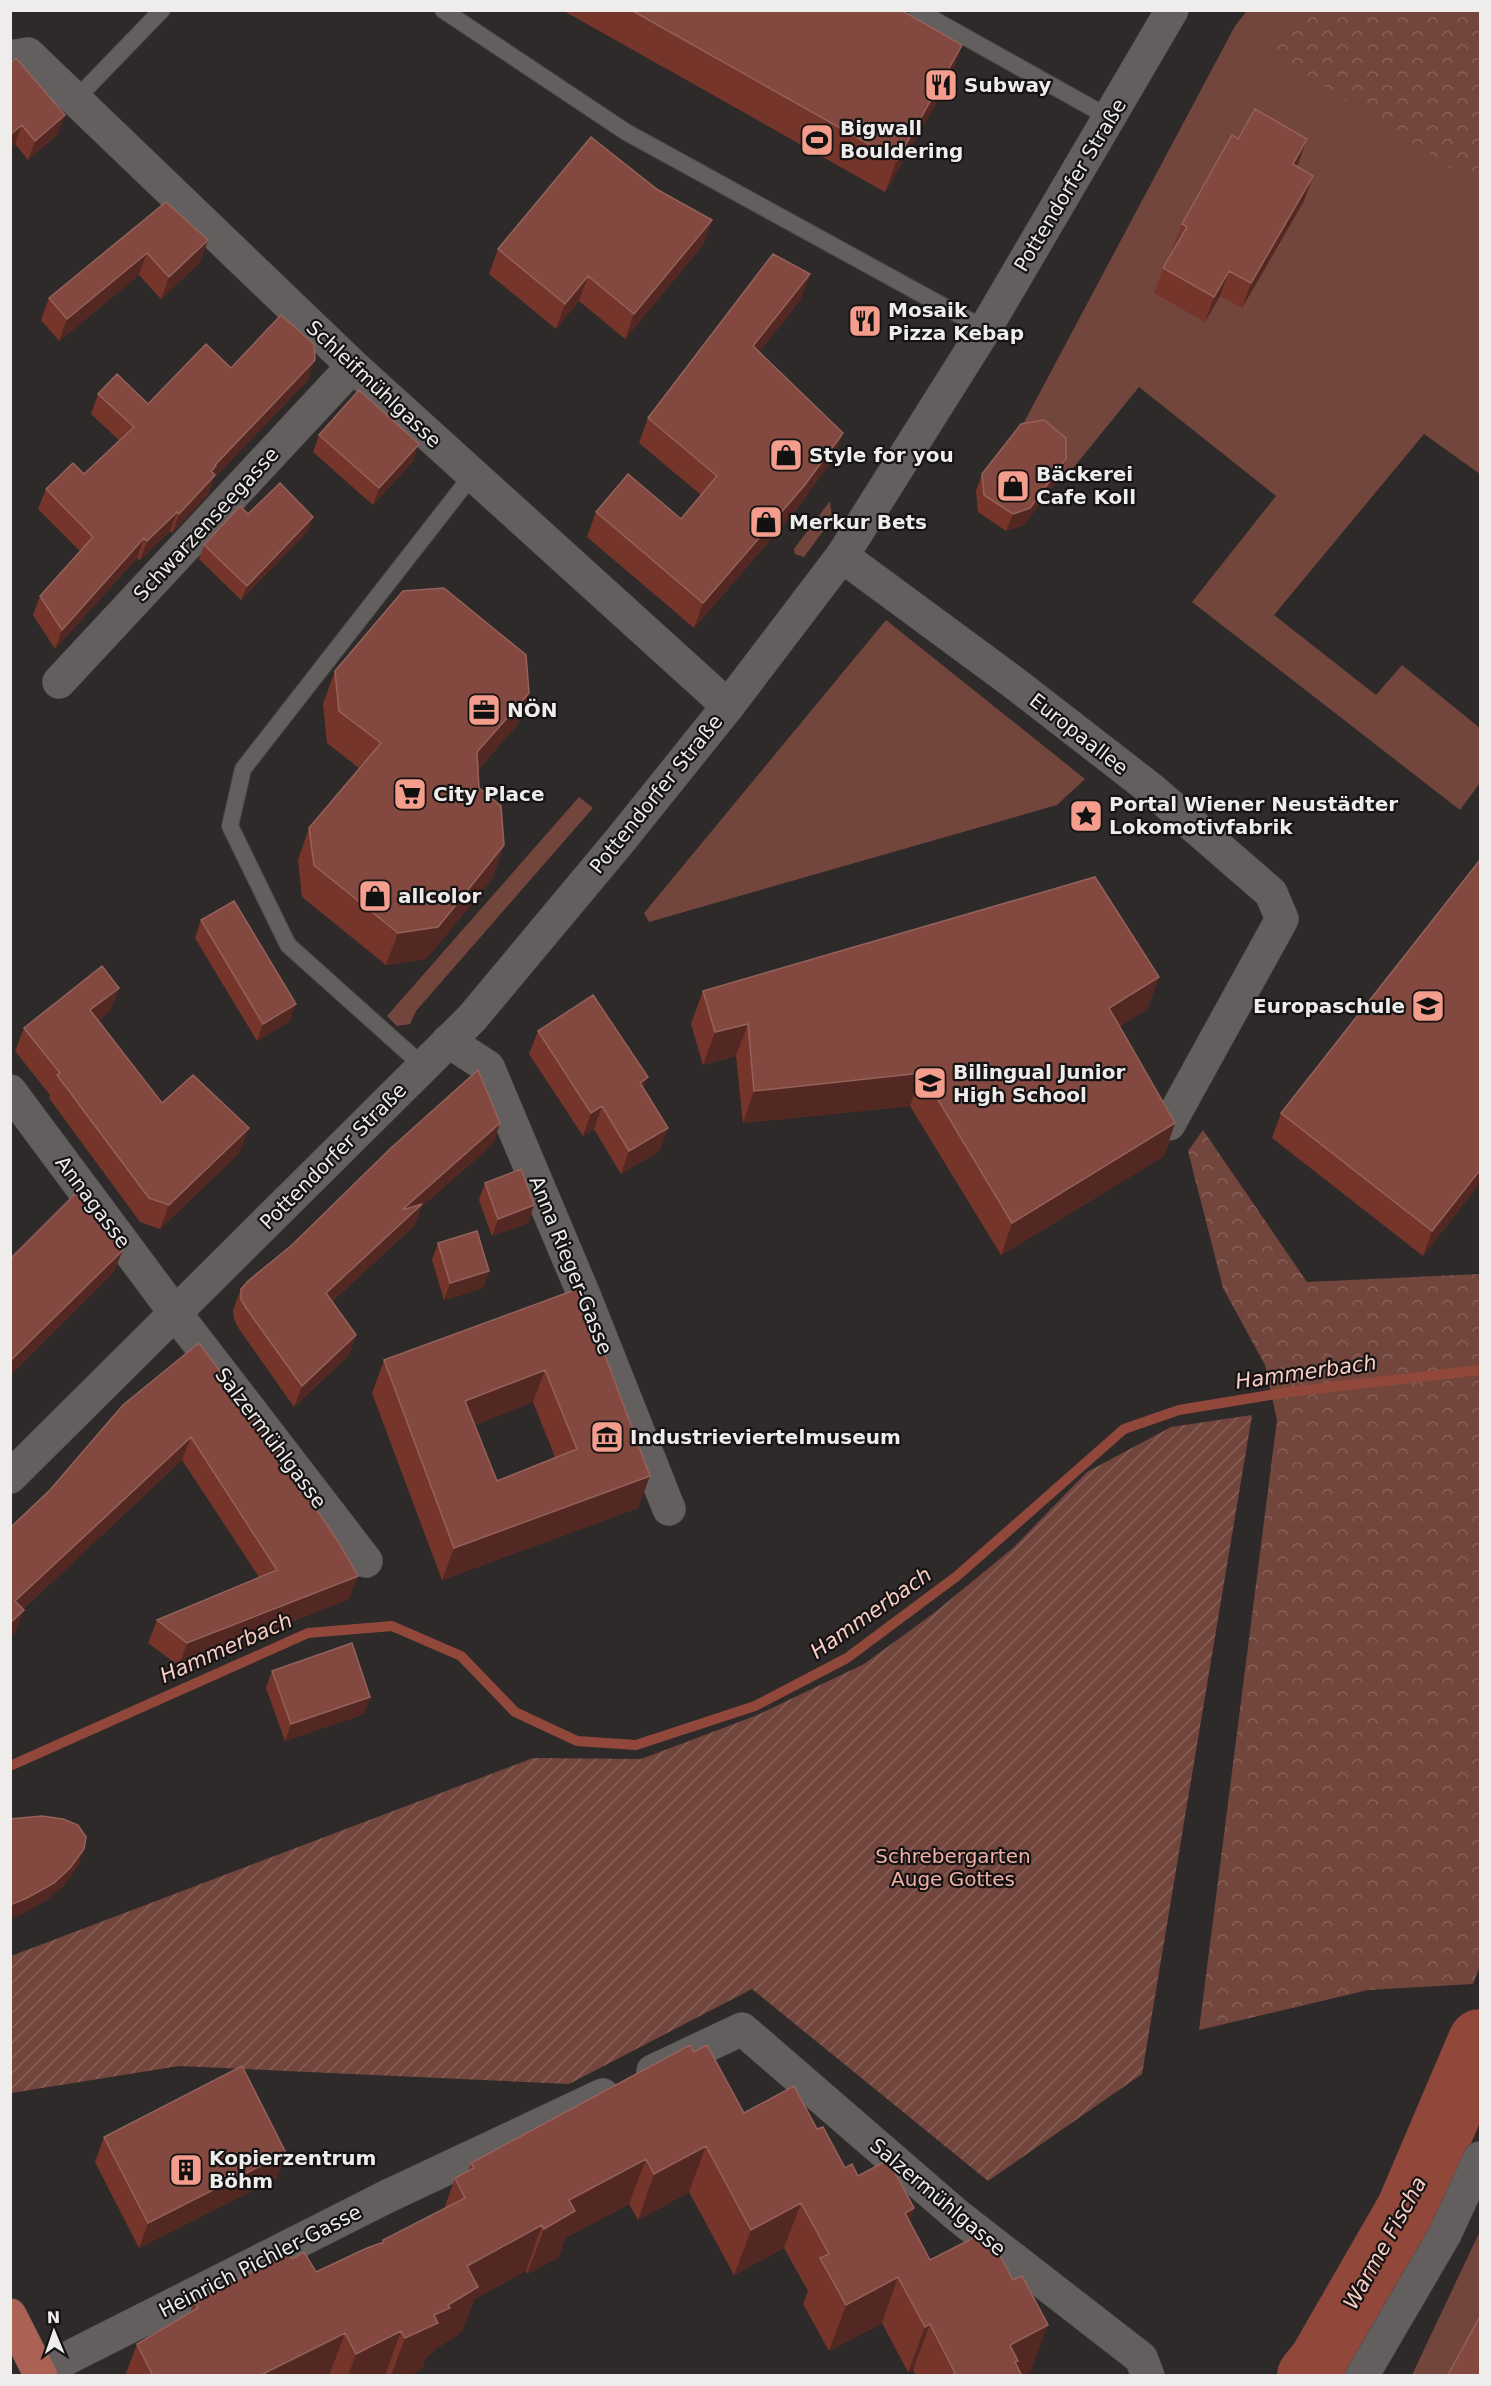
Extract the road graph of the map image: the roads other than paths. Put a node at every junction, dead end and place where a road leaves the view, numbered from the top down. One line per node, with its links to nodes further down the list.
1 (162, 10): 6 (lane)
2 (443, 10): 8 (lane)
3 (916, 10): 7 (lane)
4 (1172, 10): 7 (street, Pottendorfer Straße)
5 (19, 56): 6 (street, Schleifmühlgasse)
6 (74, 101): 9 (street, Schleifmühlgasse)
7 (1110, 118): 8 (street, Pottendorfer Straße)
8 (985, 329): 11 (street, Pottendorfer Straße)
9 (353, 366): 10 (street, Schleifmühlgasse); 12 (street, Schwarzenseegasse)
10 (473, 474): 13 (street, Schleifmühlgasse); 15 (lane)
11 (842, 556): 13 (street, Pottendorfer Straße); 17 (street, Europaallee)
12 (59, 682)
13 (728, 706): 14 (street, Pottendorfer Straße)
14 (448, 1041): 15 (street, Pottendorfer Straße); 20 (street, Anna Rieger-Gasse)
15 (423, 1066): 18 (street, Pottendorfer Straße)
16 (10, 1091): 18 (street, Annagasse)
17 (1169, 1124)
18 (176, 1314): 19 (street, Pottendorfer Straße); 21 (street, Salzermühlgasse)
19 (10, 1477)
20 (669, 1509)
21 (366, 1562)
22 (742, 2029): 25 (street, Salzermühlgasse); 26 (street, Heinrich Pichler-Gasse)
23 (1480, 2158): 27 (street)
24 (10, 2315): 26 (main road)
25 (1144, 2367)
26 (40, 2374)
27 (1362, 2376)

